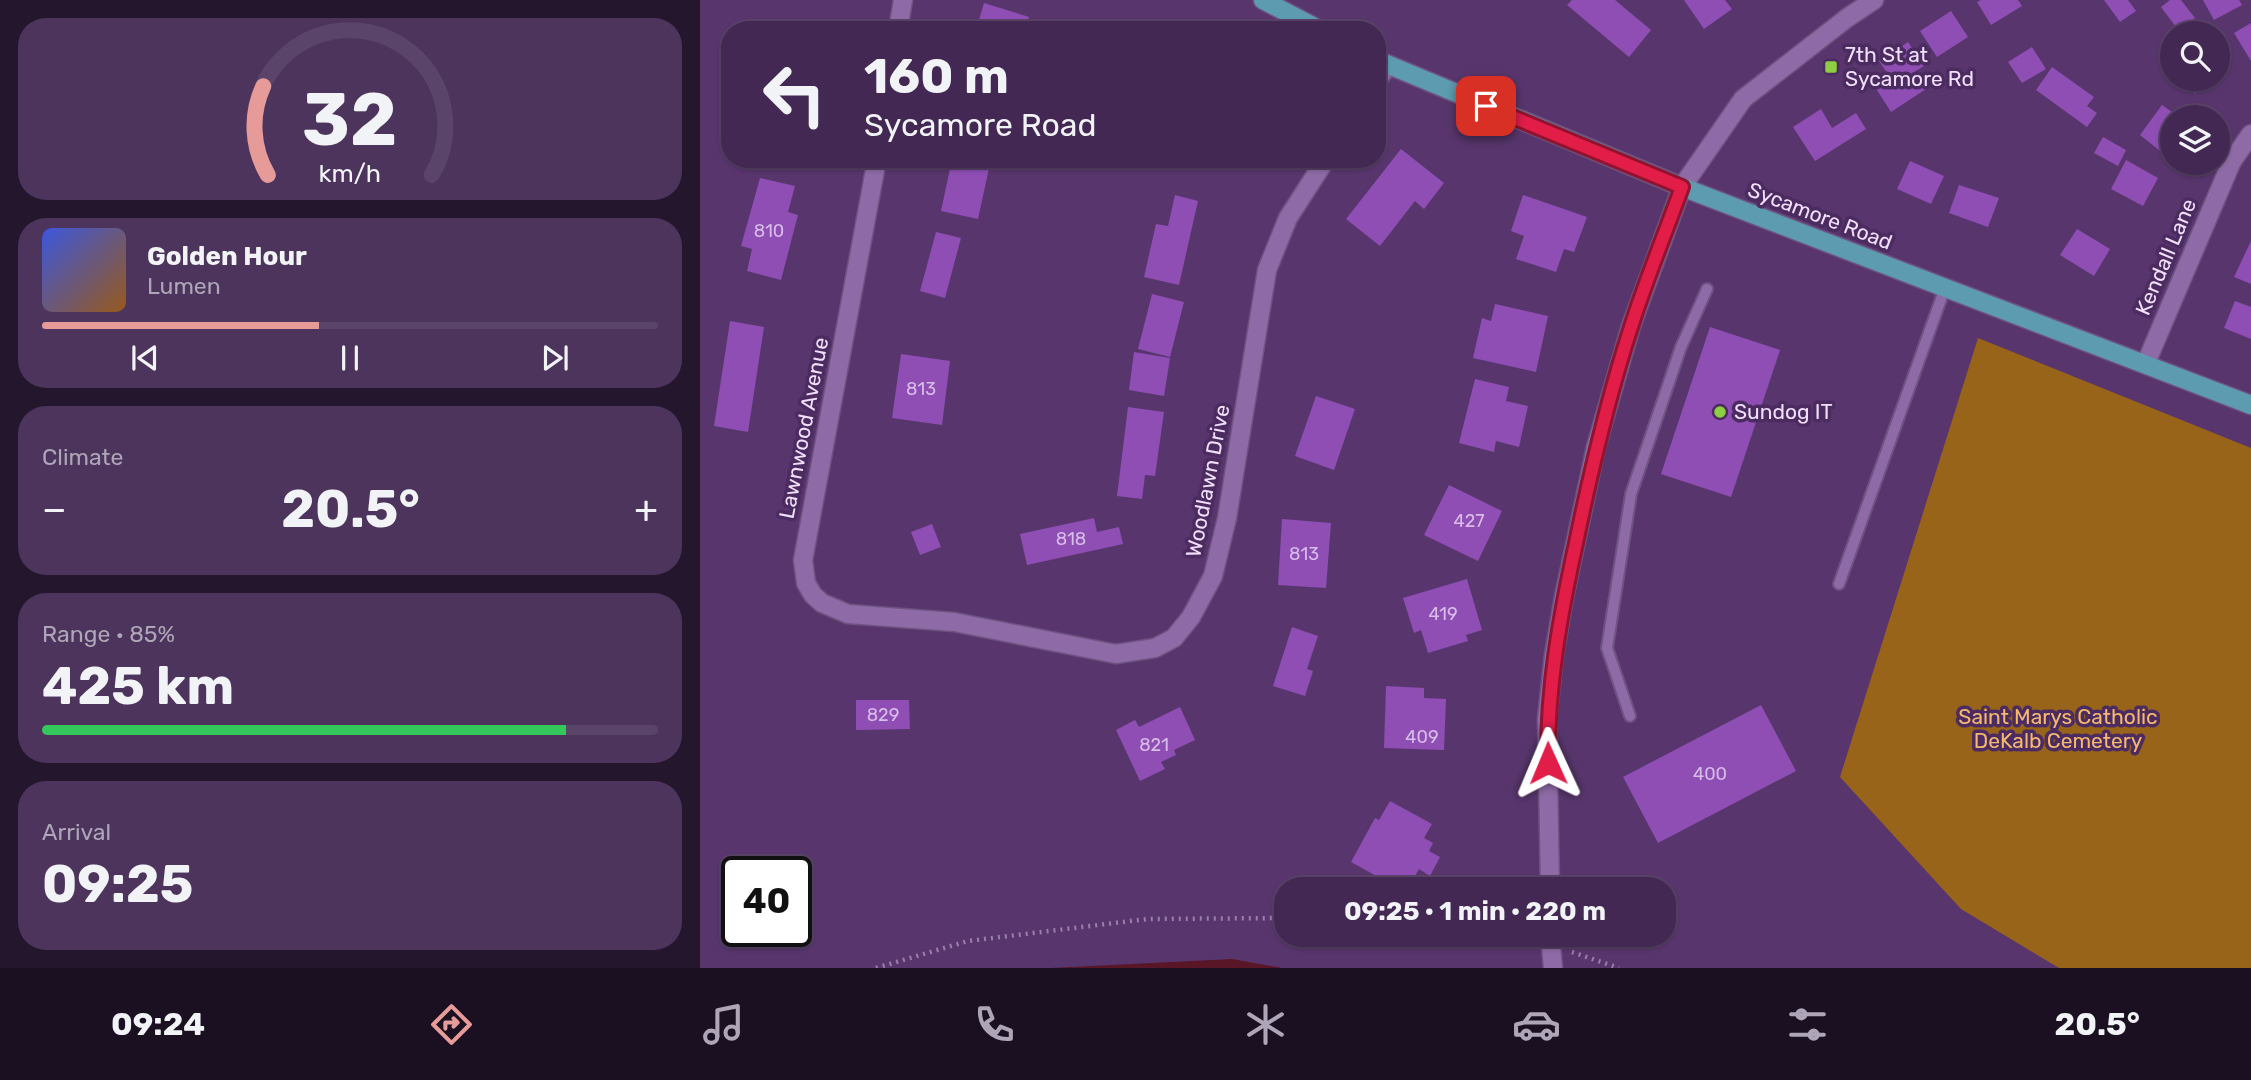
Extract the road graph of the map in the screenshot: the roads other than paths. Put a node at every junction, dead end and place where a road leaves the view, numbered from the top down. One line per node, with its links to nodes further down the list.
1 (903, 0): 4 (street)
2 (1263, 0): 5 (main road)
3 (1874, 0): 10 (street)
4 (900, 21)
5 (1303, 21)
6 (1386, 65): 10 (main road, Sycamore Road)
7 (2251, 134): 13 (street, Kendall Lane)
8 (875, 168): 16 (street, Lawnwood Avenue)
9 (1320, 168): 16 (street, Woodlawn Drive)
10 (1682, 187): 11 (main road, Sycamore Road); 18 (street)
11 (1945, 288): 13 (main road, Sycamore Road); 15 (lane)
12 (1707, 289): 17 (lane)
13 (2146, 363): 14 (main road, Sycamore Road)
14 (2251, 405)
15 (1839, 584)
16 (918, 620)
17 (1630, 716)
18 (1550, 877)
19 (1552, 947): 20 (street)
20 (1553, 968)

